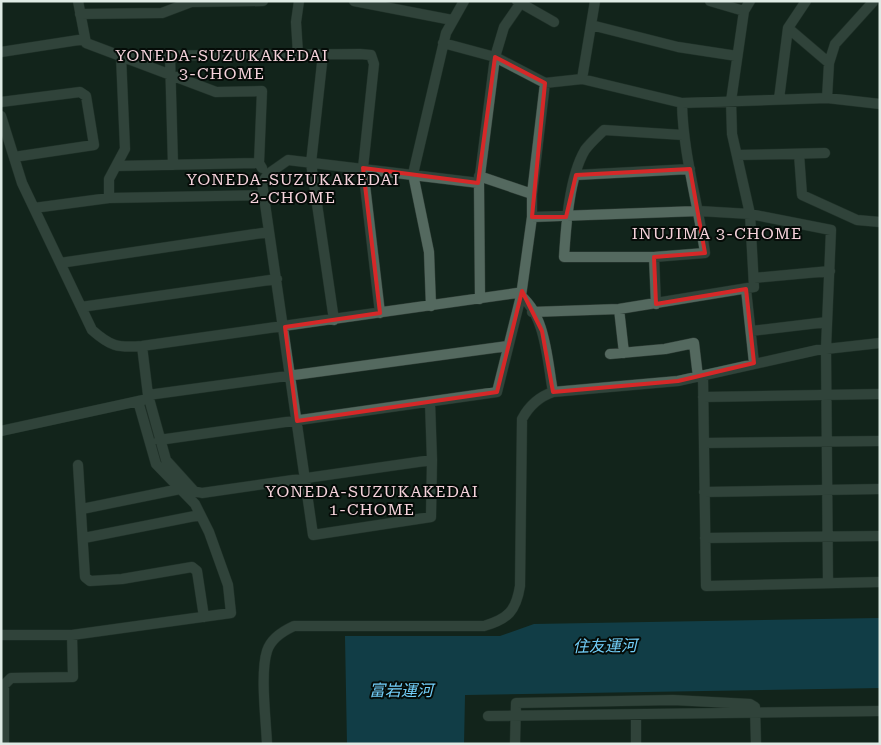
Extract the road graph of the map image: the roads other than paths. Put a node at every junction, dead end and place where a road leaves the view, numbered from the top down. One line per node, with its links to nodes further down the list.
1 (78, 1): 15 (street)
2 (263, 1): 15 (street)
3 (299, 1): 23 (street)
4 (354, 1): 12 (street)
5 (464, 1): 16 (street)
6 (595, 1): 18 (street)
7 (710, 1): 14 (street)
8 (750, 1): 14 (street)
9 (806, 1): 19 (street)
10 (520, 2): 17 (street); 28 (street)
11 (873, 2): 13 (street); 29 (street)
12 (391, 5): 16 (street)
13 (880, 8)
14 (744, 11): 27 (street)
15 (80, 14): 20 (street)
16 (452, 20): 21 (street)
17 (554, 22)
18 (591, 25): 27 (street); 31 (street)
19 (788, 28): 29 (street); 34 (street)
20 (85, 39): 22 (street); 25 (street)
21 (443, 43): 28 (street); 52 (street)
22 (1, 52)
23 (298, 54): 24 (street); 26 (street)
24 (323, 54): 46 (street); 49 (street)
25 (121, 56): 26 (street); 30 (street); 47 (street)
26 (170, 56): 30 (street)
27 (737, 56): 35 (street)
28 (495, 57): 32 (street); 54 (street)
29 (829, 63): 33 (street)
30 (170, 75): 45 (street); 48 (street)
31 (582, 79): 32 (street); 37 (street)
32 (545, 83): 55 (street)
33 (826, 98): 34 (street); 38 (street)
34 (779, 99): 35 (street)
35 (731, 101): 37 (street); 43 (street)
36 (1, 102): 44 (street)
37 (682, 103): 40 (street)
38 (880, 104)
39 (1, 116): 44 (street)
40 (683, 135): 50 (street); 53 (street)
41 (825, 153): 42 (street)
42 (799, 154): 43 (street); 63 (street)
43 (737, 155): 60 (street)
44 (14, 157): 58 (street)
45 (259, 163): 48 (street); 51 (street)
46 (311, 163): 49 (street); 51 (street); 79 (street)
47 (116, 166): 48 (street); 57 (street)
48 (173, 166)
49 (363, 168): 52 (street); 78 (street)
50 (690, 169): 53 (street); 59 (street)
51 (268, 174): 56 (street)
52 (413, 174): 54 (street); 74 (street)
53 (576, 175): 62 (street)
54 (479, 180): 55 (street); 72 (street)
55 (532, 194): 61 (street)
56 (263, 195): 57 (street); 64 (street)
57 (110, 198): 58 (street)
58 (34, 208): 66 (street)
59 (699, 212): 60 (street); 62 (street); 65 (street)
60 (750, 214): 67 (street); 68 (street)
61 (532, 217): 62 (street); 71 (street)
62 (566, 217): 65 (street)
63 (880, 222)
64 (269, 232): 66 (street); 69 (street)
65 (654, 257): 73 (street)
66 (60, 263): 75 (street)
67 (830, 271): 68 (street); 80 (street)
68 (754, 278): 70 (street)
69 (277, 279): 75 (street); 81 (street)
70 (746, 289): 73 (street); 82 (street)
71 (521, 296): 72 (street); 77 (street); 85 (street)
72 (480, 298): 74 (street)
73 (656, 304): 76 (street)
74 (431, 306): 78 (street)
75 (81, 307): 84 (street)
76 (619, 309): 77 (street); 87 (street)
77 (532, 312): 92 (street)
78 (380, 313): 79 (street)
79 (334, 320): 81 (street)
80 (827, 322): 82 (street); 86 (street)
81 (285, 327): 84 (street); 90 (street)
82 (751, 331): 89 (street)
83 (880, 343): 86 (street)
84 (142, 346): 96 (street)
85 (508, 346): 90 (street); 97 (street)
86 (826, 348): 89 (street); 93 (street)
87 (624, 353): 88 (street); 91 (street)
88 (610, 354)
89 (754, 363): 91 (street)
90 (290, 375): 96 (street); 98 (street)
91 (700, 377): 92 (street); 95 (street)
92 (552, 392): 128 (street)
93 (826, 394): 94 (street); 95 (street); 102 (street)
94 (880, 394)
95 (703, 397): 103 (street)
96 (145, 398): 99 (street); 100 (street); 107 (street)
97 (430, 402): 98 (street); 104 (street)
98 (297, 421): 100 (street); 106 (street)
99 (1, 431)
100 (159, 440): 106 (street)
101 (880, 441): 102 (street)
102 (827, 442): 103 (street); 109 (street)
103 (704, 443): 110 (street)
104 (432, 460): 106 (street); 106 (street)
105 (78, 465): 111 (street)
106 (306, 479)
107 (180, 489): 111 (street); 112 (street)
108 (880, 489): 109 (street)
109 (827, 490): 110 (street); 114 (street)
110 (704, 492): 116 (street)
111 (82, 509): 115 (street)
112 (200, 515): 115 (street); 119 (street)
113 (880, 536): 114 (street)
114 (828, 537): 116 (street); 118 (street)
115 (84, 538): 119 (street)
116 (705, 538): 118 (street)
117 (880, 582): 118 (street)
118 (828, 584)
119 (204, 617): 121 (street)
120 (1, 635): 121 (street)
121 (72, 635): 127 (street)
122 (880, 711): 123 (street)
123 (755, 713): 124 (street); 126 (street); 131 (street)
124 (636, 715): 126 (street); 130 (street)
125 (488, 716): 126 (street)
126 (515, 716): 129 (street)
127 (1, 742)
128 (267, 744)
129 (515, 744)
130 (636, 744)
131 (756, 744)

